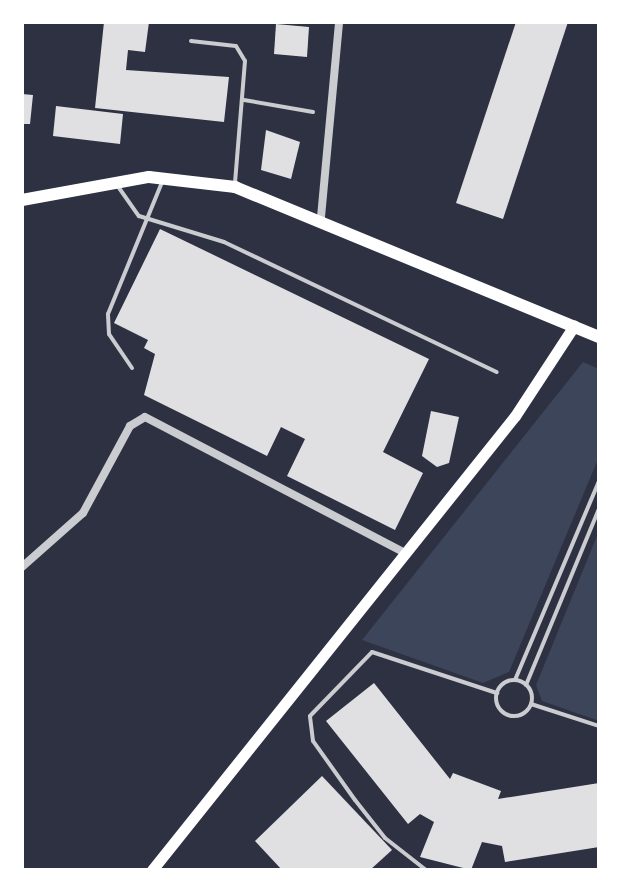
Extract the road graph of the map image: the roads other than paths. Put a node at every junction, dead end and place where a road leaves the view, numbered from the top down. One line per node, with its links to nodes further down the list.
1 (339, 22): 9 (street)
2 (191, 41): 3 (lane)
3 (244, 100): 4 (lane); 7 (lane)
4 (313, 112)
5 (164, 177): 6 (main road); 7 (main road); 10 (lane)
6 (115, 182): 8 (main road); 10 (lane)
7 (235, 187): 9 (main road)
8 (22, 200)
9 (321, 217): 11 (main road)
10 (147, 219): 13 (lane); 14 (lane)
11 (574, 326): 12 (main road); 17 (main road)
12 (599, 337)
13 (132, 368)
14 (497, 372)
15 (599, 481): 19 (lane)
16 (599, 509): 20 (lane)
17 (405, 553): 18 (street); 24 (main road)
18 (22, 567)
19 (515, 680): 20 (lane); 21 (lane)
20 (526, 685): 22 (lane)
21 (497, 693): 22 (lane); 25 (lane)
22 (531, 704): 23 (lane)
23 (599, 726)
24 (152, 870)
25 (426, 870)

